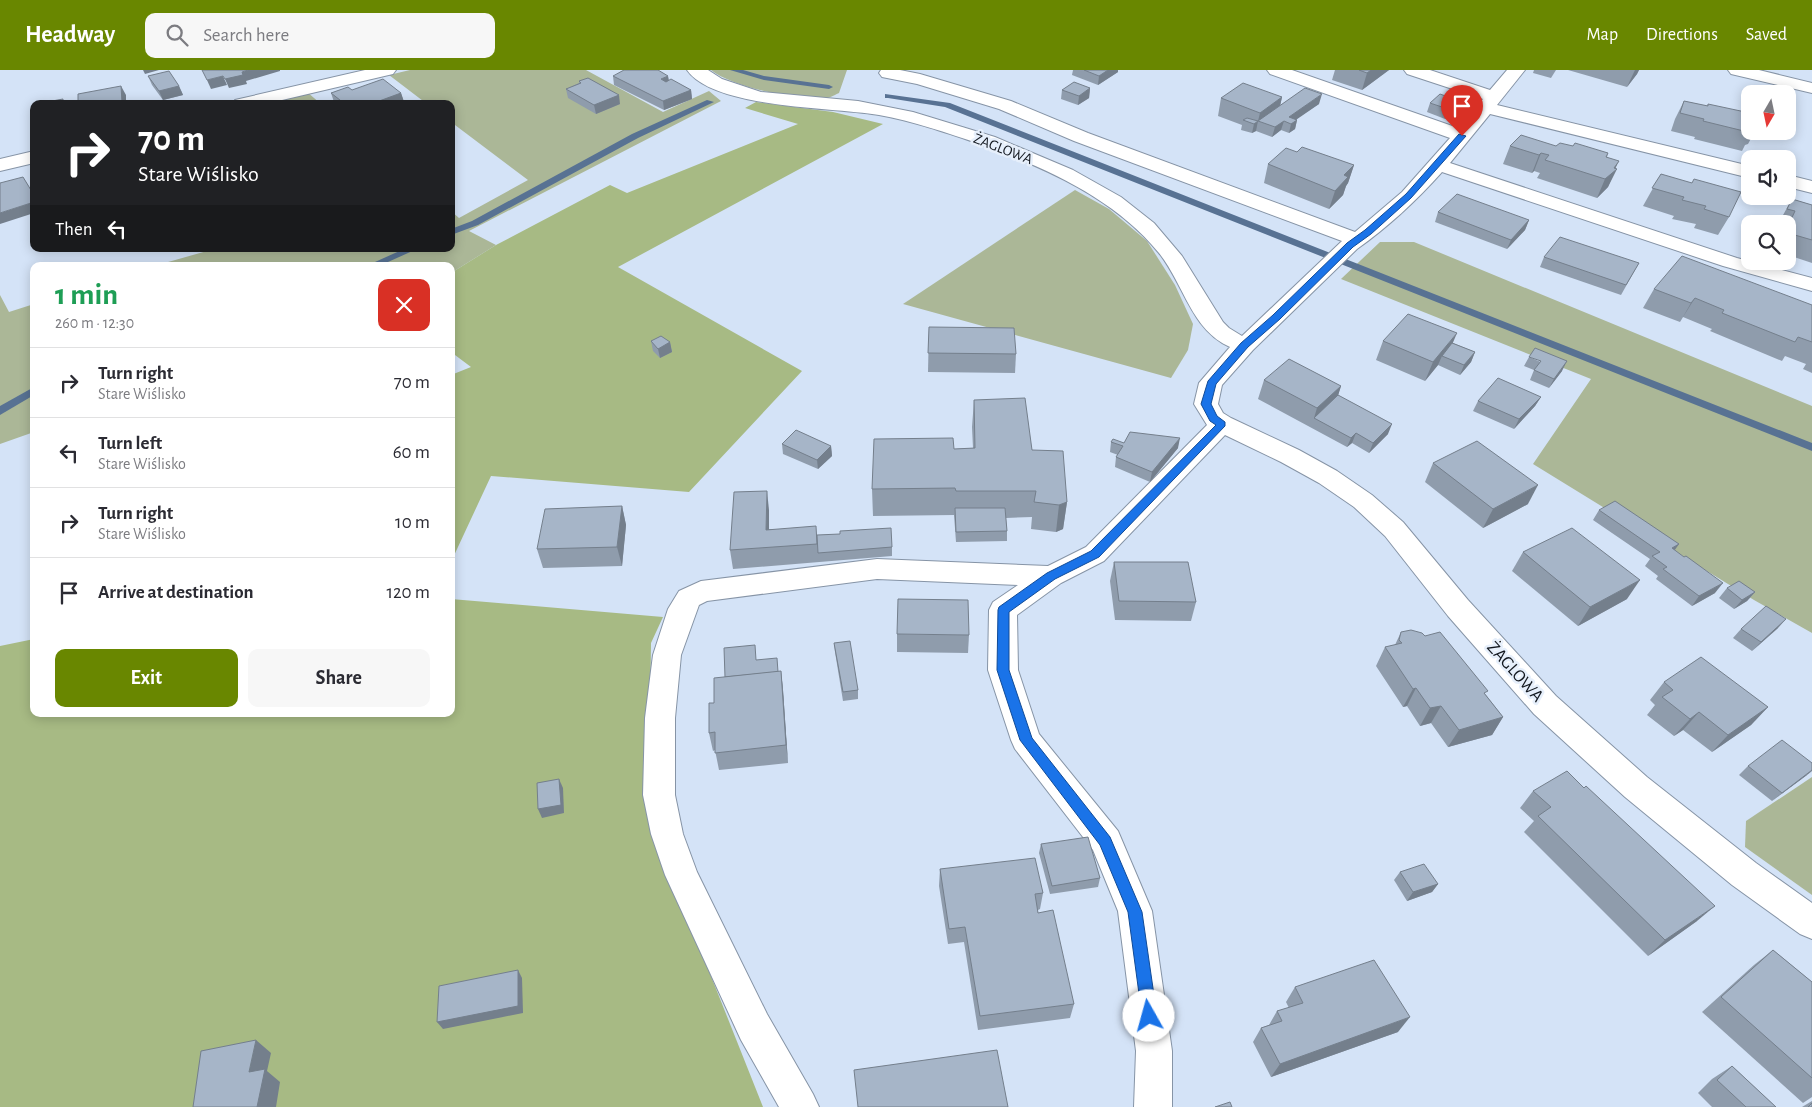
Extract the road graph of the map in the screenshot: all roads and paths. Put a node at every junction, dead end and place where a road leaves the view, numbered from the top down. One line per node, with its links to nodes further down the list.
1 (387, 70): 9 (street)
2 (696, 70): 7 (street, ŻAGLOWA)
3 (1276, 70): 11 (street)
4 (1413, 70): 10 (street)
5 (1516, 70): 10 (street)
6 (1738, 70): 8 (street)
7 (878, 86): 18 (street); 20 (street, ŻAGLOWA)
8 (1812, 88)
9 (258, 100)
10 (1489, 102): 11 (street); 15 (street)
11 (1462, 136): 13 (street)
12 (30, 158): 14 (street)
13 (1438, 165): 18 (street); 19 (street)
14 (0, 166)
15 (1741, 170)
16 (1796, 183): 17 (street)
17 (1812, 187)
18 (1354, 243): 20 (street)
19 (1812, 285)
20 (1245, 345): 21 (street)
21 (1222, 424): 22 (street); 23 (street, ŻAGLOWA)
22 (1051, 576): 24 (street); 25 (street)
23 (1812, 923)
24 (800, 1107)
25 (1153, 1107)

